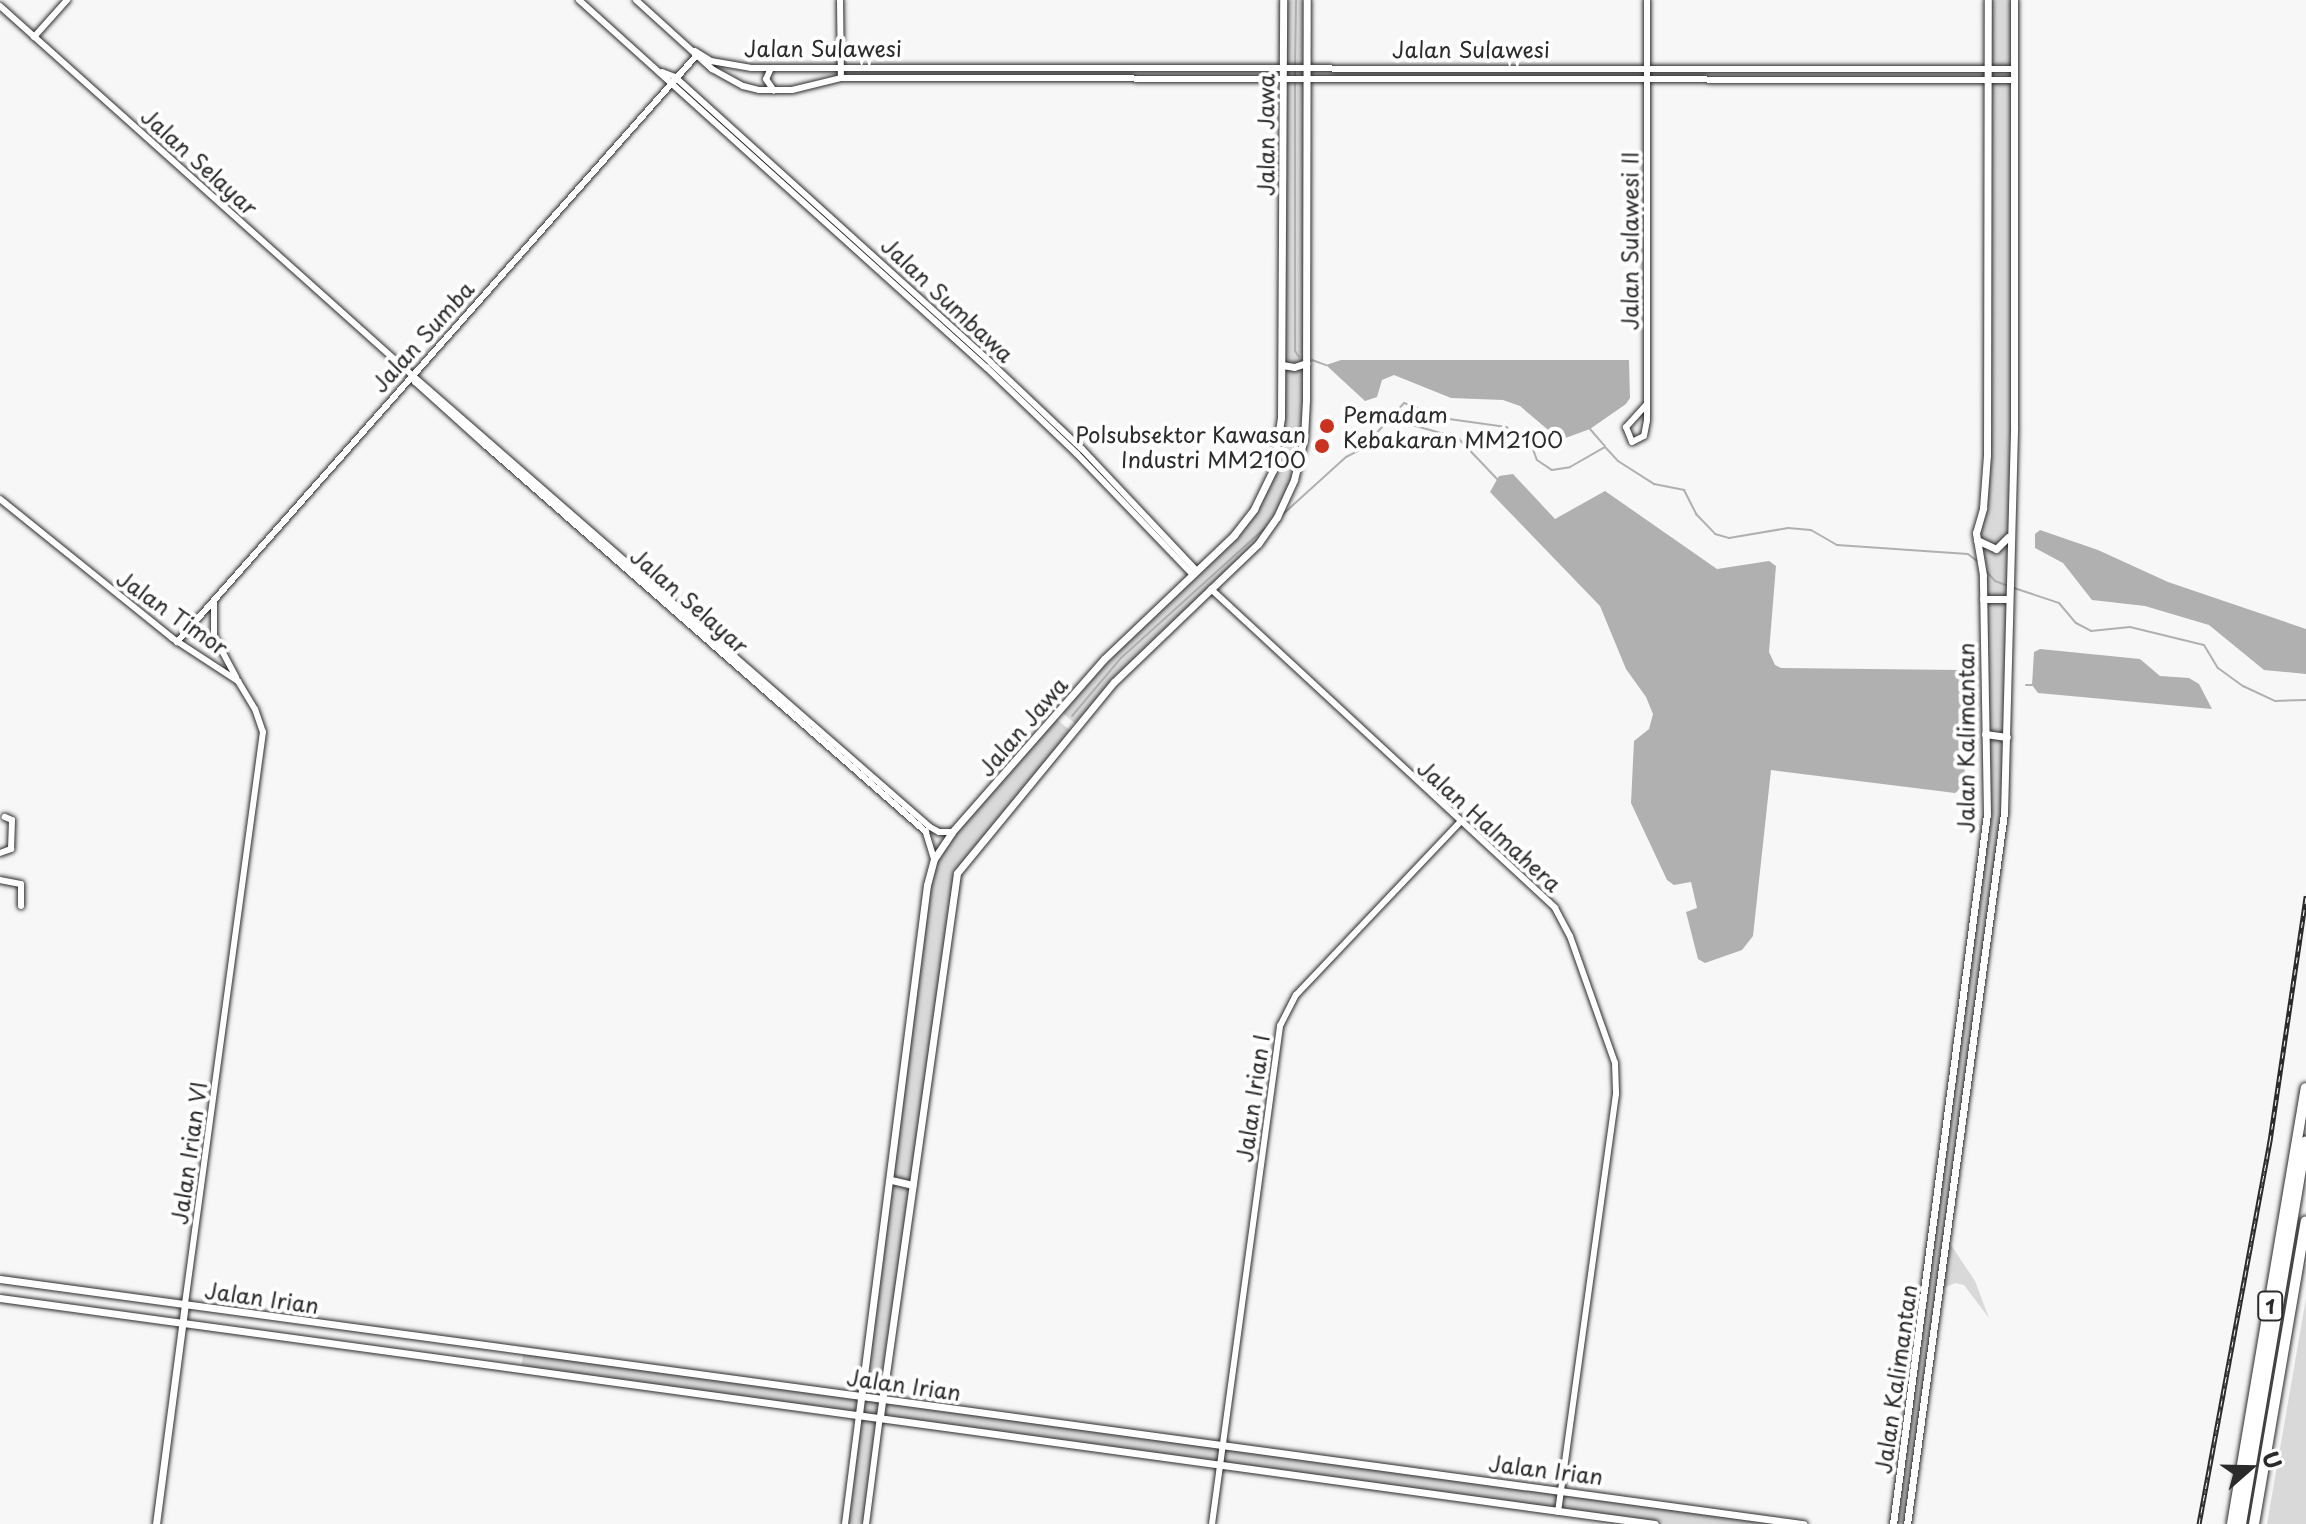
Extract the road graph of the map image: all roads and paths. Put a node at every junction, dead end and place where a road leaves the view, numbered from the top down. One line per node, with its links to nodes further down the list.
1 (67, 0): 11 (street)
2 (579, 0): 21 (street, Jalan Sumbawa)
3 (636, 0): 12 (street)
4 (840, 0): 14 (street)
5 (1283, 0): 15 (street, Jalan Jawa)
6 (1307, 0): 16 (street, Jalan Jawa)
7 (1647, 0): 18 (street, Jalan Sulawesi II)
8 (1988, 0): 19 (street, Jalan Kalimantan)
9 (2014, 0): 20 (street, Jalan Kalimantan)
10 (0, 6): 11 (street, Jalan Selayar)
11 (34, 37): 34 (street, Jalan Selayar)
12 (689, 47): 13 (street, Jalan Sulawesi); 17 (street, Jalan Sulawesi)
13 (696, 56): 22 (street, Jalan Sumba); 30 (street, Jalan Sulawesi)
14 (841, 66): 15 (street, Jalan Sulawesi); 17 (street, Jalan Sulawesi); 23 (street)
15 (1286, 67): 16 (street, Jalan Sulawesi); 25 (street, Jalan Jawa)
16 (1305, 67): 18 (street, Jalan Sulawesi); 26 (street, Jalan Jawa)
17 (771, 68): 30 (street)
18 (1648, 68): 19 (street, Jalan Sulawesi); 24 (street, Jalan Sulawesi II)
19 (1987, 69): 20 (street, Jalan Sulawesi); 27 (street, Jalan Kalimantan)
20 (2014, 69): 28 (street, Jalan Kalimantan)
21 (661, 71): 22 (street, Jalan Sumbawa); 29 (street, Jalan Sumbawa)
22 (675, 77): 29 (street, Jalan Sumba); 31 (street, Jalan Sumbawa)
23 (841, 78): 25 (street, Jalan Sulawesi); 30 (street, Jalan Sulawesi)
24 (1648, 78): 26 (street, Jalan Sulawesi); 27 (street, Jalan Sulawesi); 35 (street, Jalan Sulawesi II)
25 (1285, 79): 26 (street, Jalan Sulawesi); 33 (street, Jalan Jawa)
26 (1305, 79): 32 (street, Jalan Jawa)
27 (1987, 80): 28 (street, Jalan Sulawesi); 40 (street, Jalan Kalimantan)
28 (2014, 80): 39 (street, Jalan Kalimantan)
29 (669, 84): 31 (street, Jalan Sumbawa); 34 (street, Jalan Sumba)
30 (774, 91)
31 (888, 272): 41 (street, Jalan Sumbawa)
32 (1306, 363): 33 (street); 37 (street, Jalan Jawa)
33 (1282, 365): 36 (street, Jalan Jawa)
34 (412, 375): 44 (street, Jalan Sumba); 51 (street, Jalan Selayar)
35 (1646, 405): 35 (street, Jalan Sulawesi II)
36 (1280, 434): 37 (street); 41 (street, Jalan Jawa)
37 (1304, 438): 42 (street, Jalan Jawa)
38 (0, 499): 46 (street, Jalan Timor)
39 (2010, 535): 40 (street); 43 (street, Jalan Kalimantan)
40 (1977, 540): 45 (street, Jalan Kalimantan)
41 (1194, 572): 54 (street, Jalan Jawa)
42 (1211, 589): 53 (street, Jalan Halmahera); 65 (street, Jalan Jawa)
43 (2008, 595): 45 (street); 49 (street, Jalan Kalimantan)
44 (215, 599): 46 (street, Jalan Sumba); 47 (street)
45 (1983, 599): 48 (street, Jalan Kalimantan)
46 (177, 642): 47 (street, Jalan Timor)
47 (238, 681): 50 (street, Jalan Timor)
48 (1985, 734): 49 (street); 60 (street, Jalan Kalimantan)
49 (2007, 737): 61 (street, Jalan Kalimantan)
50 (257, 788): 69 (street, Jalan Irian VI)
51 (910, 814): 54 (street, Jalan Selayar); 56 (street, Jalan Selayar)
52 (5, 817): 55 (street)
53 (1460, 822): 77 (street, Jalan Irian I); 79 (street, Jalan Halmahera)
54 (952, 832): 56 (street, Jalan Jawa)
55 (0, 853)
56 (934, 859): 64 (street, Jalan Jawa)
57 (0, 880): 58 (street)
58 (21, 906)
59 (2306, 1088): 90 (highway, 1)
60 (1947, 1111): 61 (street); 81 (street, Jalan Kalimantan)
61 (1963, 1114): 82 (street, Jalan Kalimantan)
62 (2306, 1141): 91 (highway, 1)
63 (2306, 1173): 91 (highway, 1)
64 (891, 1180): 65 (street); 73 (street, Jalan Jawa)
65 (912, 1185): 74 (street, Jalan Jawa)
66 (2306, 1221): 92 (highway, 1)
67 (0, 1279): 69 (street, Jalan Irian)
68 (0, 1298): 70 (street, Jalan Irian)
69 (185, 1304): 70 (street, Jalan Irian VI); 71 (street, Jalan Irian)
70 (182, 1323): 72 (street, Jalan Irian); 83 (street, Jalan Irian VI)
71 (524, 1350): 72 (street); 73 (street, Jalan Irian)
72 (521, 1368): 75 (street, Jalan Irian)
73 (861, 1396): 74 (street, Jalan Irian); 75 (street, Jalan Jawa)
74 (883, 1399): 76 (street, Jalan Jawa); 77 (street, Jalan Irian)
75 (859, 1414): 76 (street, Jalan Irian); 84 (street, Jalan Jawa)
76 (880, 1416): 78 (street, Jalan Irian); 85 (street, Jalan Jawa)
77 (1223, 1445): 78 (street, Jalan Irian I); 79 (street, Jalan Irian)
78 (1220, 1466): 80 (street, Jalan Irian); 86 (street, Jalan Irian I)
79 (1560, 1489): 80 (street, Jalan Halmahera); 89 (street, Jalan Irian)
80 (1558, 1512): 87 (street); 88 (street, Jalan Irian)
81 (1893, 1523)
82 (1907, 1523)
83 (156, 1524)
84 (845, 1524)
85 (866, 1524)
86 (1212, 1524)
87 (1556, 1524)
88 (1655, 1524)
89 (1803, 1524)
90 (2232, 1524)
91 (2244, 1524)
92 (2254, 1524)

